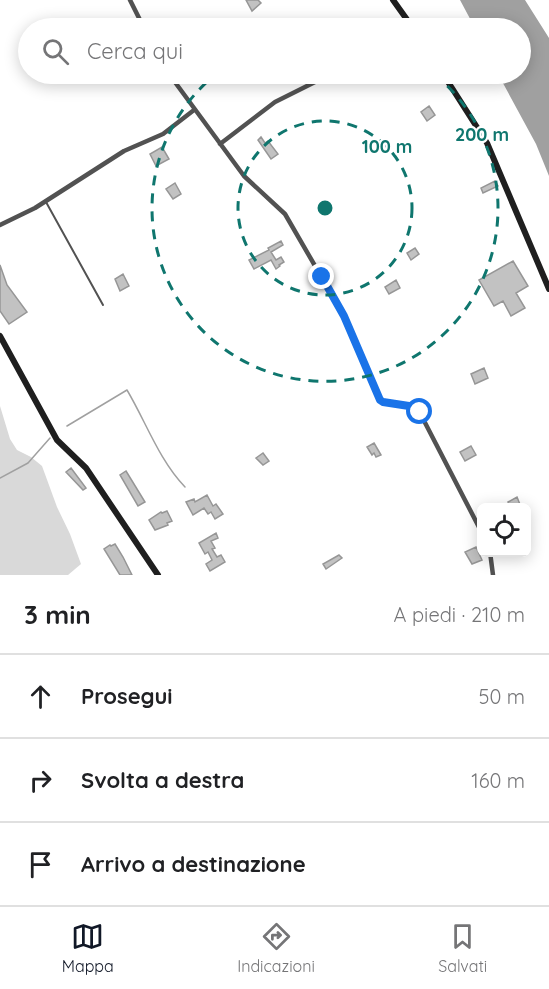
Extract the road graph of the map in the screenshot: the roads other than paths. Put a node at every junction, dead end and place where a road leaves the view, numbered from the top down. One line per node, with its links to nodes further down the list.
1 (130, 0): 3 (street)
2 (393, 0): 4 (main road)
3 (139, 18)
4 (406, 18)
5 (176, 84): 8 (street)
6 (311, 84): 9 (street)
7 (449, 84): 12 (main road)
8 (194, 110): 9 (street); 10 (street)
9 (220, 144): 15 (street)
10 (45, 200): 11 (street); 13 (lane)
11 (0, 225)
12 (549, 289)
13 (103, 304)
14 (0, 336): 17 (main road)
15 (477, 523)
16 (491, 557): 18 (street)
17 (158, 575)
18 (493, 575)

